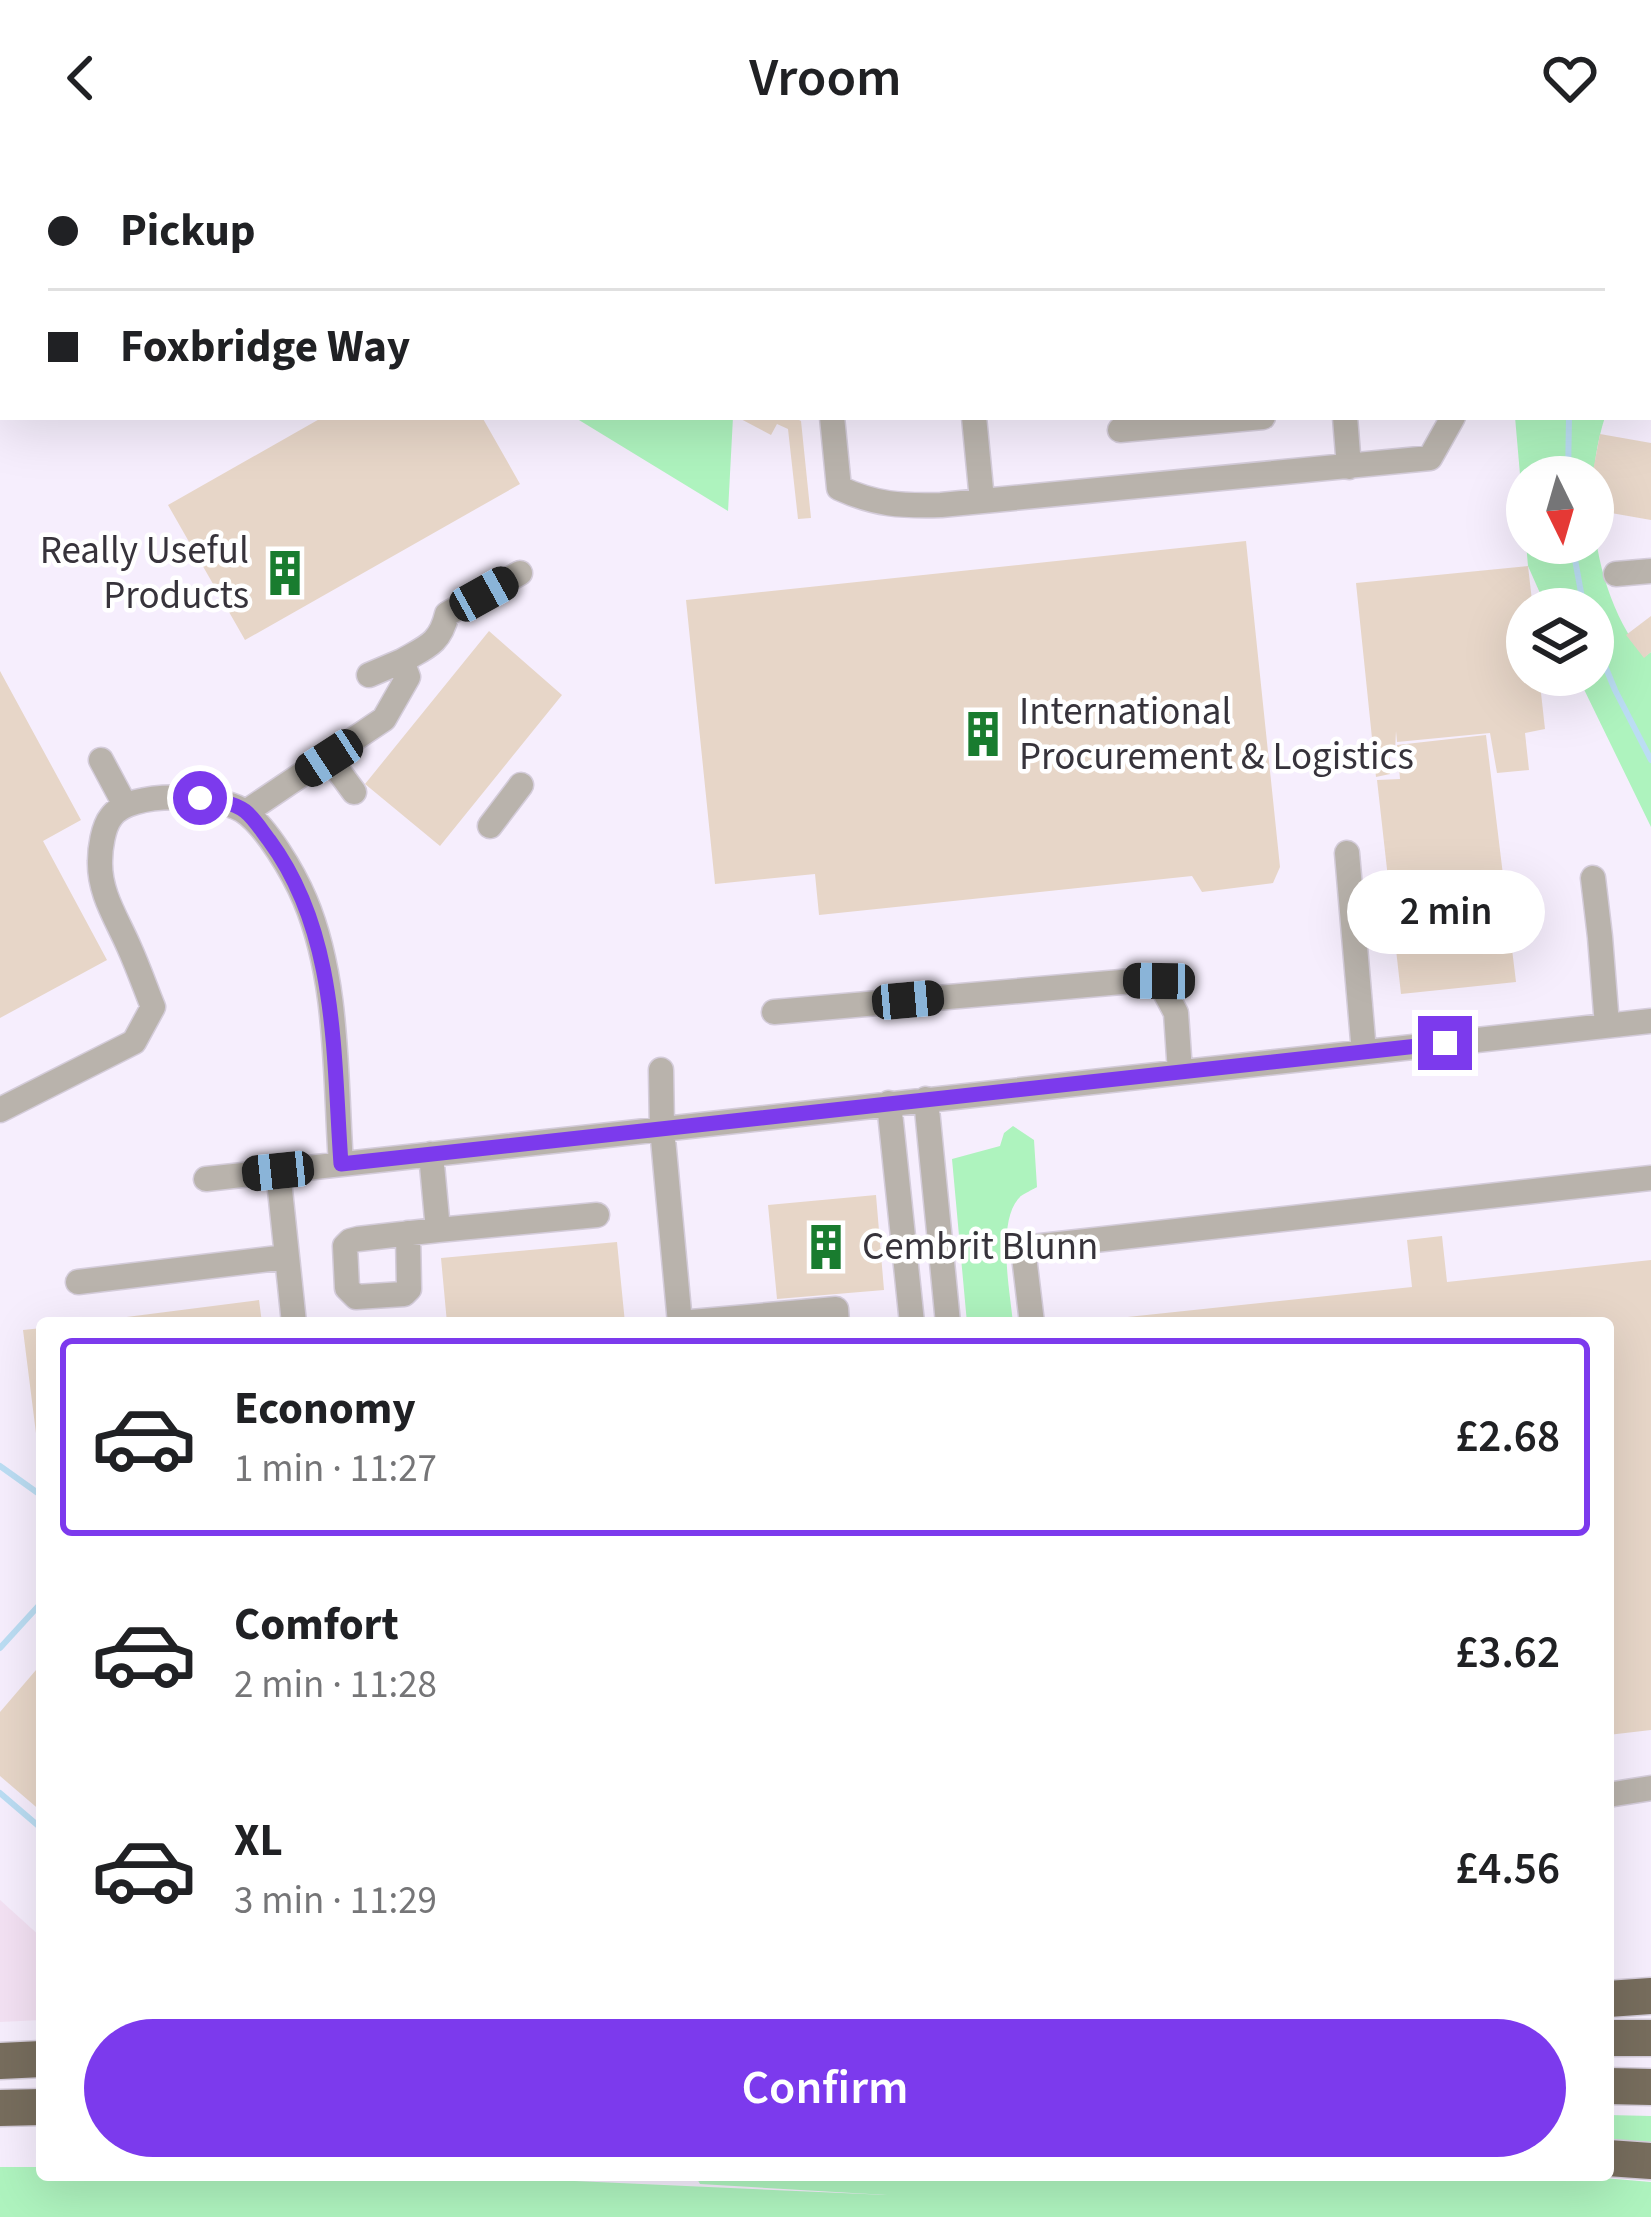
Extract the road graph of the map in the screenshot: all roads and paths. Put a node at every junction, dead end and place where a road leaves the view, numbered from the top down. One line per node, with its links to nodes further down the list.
1 (832, 420): 8 (street)
2 (974, 420): 8 (street)
3 (1230, 420): 6 (street)
4 (1345, 420): 7 (street)
5 (1451, 420): 7 (street)
6 (1120, 430)
7 (1349, 467): 8 (street)
8 (982, 500)
9 (1651, 571): 11 (street)
10 (520, 573): 12 (street)
11 (1616, 574)
12 (402, 661): 13 (street); 14 (street)
13 (369, 675)
14 (329, 758): 17 (street); 19 (street)
15 (100, 760): 18 (street)
16 (520, 785): 20 (street)
17 (354, 792)
18 (125, 805): 19 (street); 31 (street)
19 (246, 812): 34 (street)
20 (490, 826)
21 (1347, 853): 26 (street)
22 (1593, 878): 25 (street)
23 (773, 1012): 28 (street)
24 (1651, 1021): 25 (street)
25 (1607, 1025): 26 (street)
26 (1364, 1052): 28 (street)
27 (661, 1070): 32 (street)
28 (1180, 1072): 29 (street)
29 (926, 1100): 30 (street); 48 (street)
30 (890, 1103): 32 (street); 47 (street)
31 (0, 1109)
32 (662, 1128): 33 (street); 44 (street)
33 (430, 1154): 34 (street); 39 (street)
34 (341, 1164): 35 (street)
35 (278, 1171): 37 (street); 41 (street)
36 (1651, 1178): 49 (street)
37 (206, 1179)
38 (597, 1215): 39 (street)
39 (438, 1230): 40 (street)
40 (407, 1233)
41 (287, 1257): 42 (street); 43 (street)
42 (78, 1282)
43 (293, 1317)
44 (679, 1317)
45 (747, 1317): 46 (street)
46 (837, 1317)
47 (912, 1317)
48 (947, 1317)
49 (1031, 1317)
50 (1651, 1788): 51 (street)
51 (1614, 1794)
52 (1651, 1996): 53 (highway)
53 (1614, 1999)
54 (1614, 2038): 55 (highway)
55 (1651, 2038)
56 (36, 2059): 57 (highway)
57 (0, 2061)
58 (1614, 2086): 59 (highway)
59 (1651, 2087)
60 (36, 2107): 61 (highway)
61 (0, 2108)
62 (1614, 2158): 63 (highway)
63 (1651, 2161)

